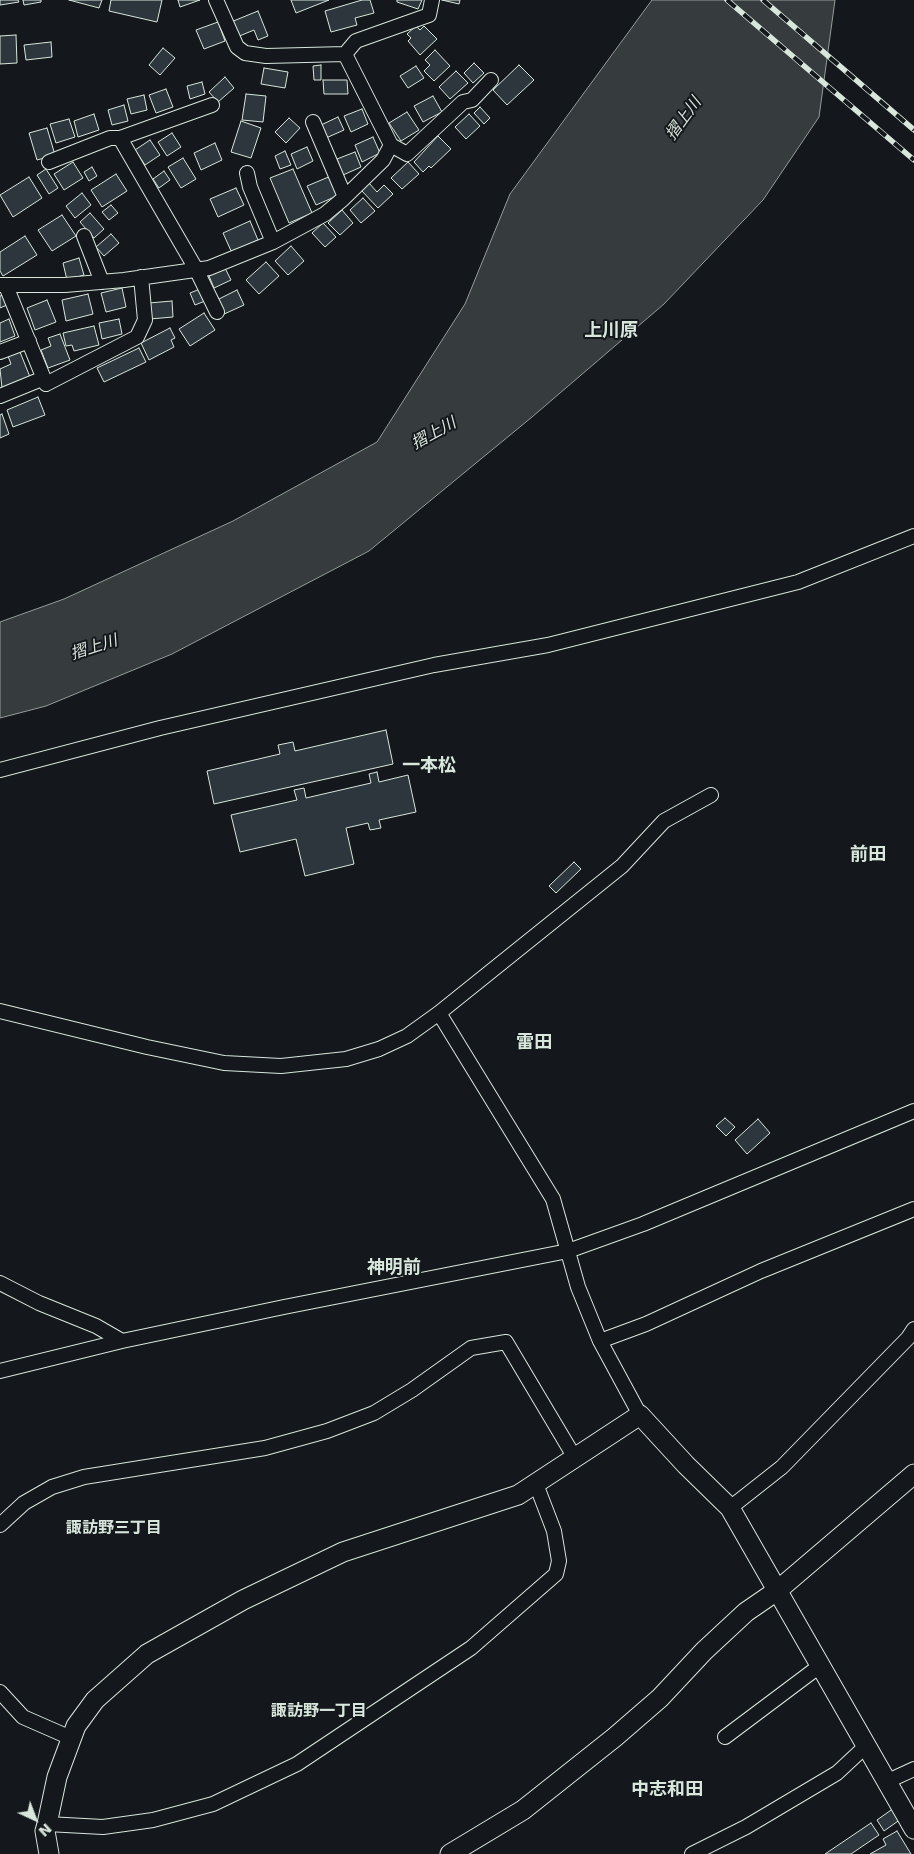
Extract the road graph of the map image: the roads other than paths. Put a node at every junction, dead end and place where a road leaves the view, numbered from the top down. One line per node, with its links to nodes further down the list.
1 (216, 0): 3 (street)
2 (432, 0): 3 (street)
3 (345, 54): 8 (street)
4 (491, 80): 8 (street)
5 (212, 105): 7 (street)
6 (313, 122): 11 (street)
7 (120, 138): 9 (street); 14 (street)
8 (391, 145): 11 (street)
9 (48, 162)
10 (247, 173): 13 (street)
11 (345, 197): 13 (street)
12 (84, 236): 16 (street)
13 (273, 242): 14 (street)
14 (196, 269): 15 (street); 18 (street)
15 (141, 277): 16 (street); 21 (street)
16 (102, 282): 17 (street)
17 (3, 286): 19 (street)
18 (217, 312)
19 (29, 342): 20 (street); 21 (street)
20 (0, 352)
21 (44, 378): 22 (street)
22 (0, 396)
23 (914, 536): 24 (street)
24 (0, 770)
25 (710, 795): 27 (street)
26 (0, 1011): 27 (street)
27 (439, 1013): 30 (street)
28 (914, 1111): 30 (street)
29 (914, 1209): 34 (street)
30 (568, 1251): 33 (street); 34 (street)
31 (0, 1283): 33 (street)
32 (914, 1329): 40 (street)
33 (122, 1341): 35 (street)
34 (600, 1341): 36 (street)
35 (0, 1371)
36 (640, 1415): 37 (street); 40 (street)
37 (575, 1458): 39 (street); 41 (street)
38 (914, 1474): 42 (street)
39 (536, 1484): 46 (street); 50 (street)
40 (730, 1508): 42 (street)
41 (0, 1525)
42 (778, 1590): 43 (street); 53 (street)
43 (821, 1665): 45 (street); 47 (street)
44 (0, 1692): 46 (street)
45 (725, 1736)
46 (71, 1738): 50 (street)
47 (867, 1744): 49 (street); 54 (street)
48 (914, 1769): 49 (street)
49 (888, 1781): 51 (street)
50 (47, 1824): 52 (street)
51 (914, 1829)
52 (49, 1854)
53 (450, 1854)
54 (692, 1854)

